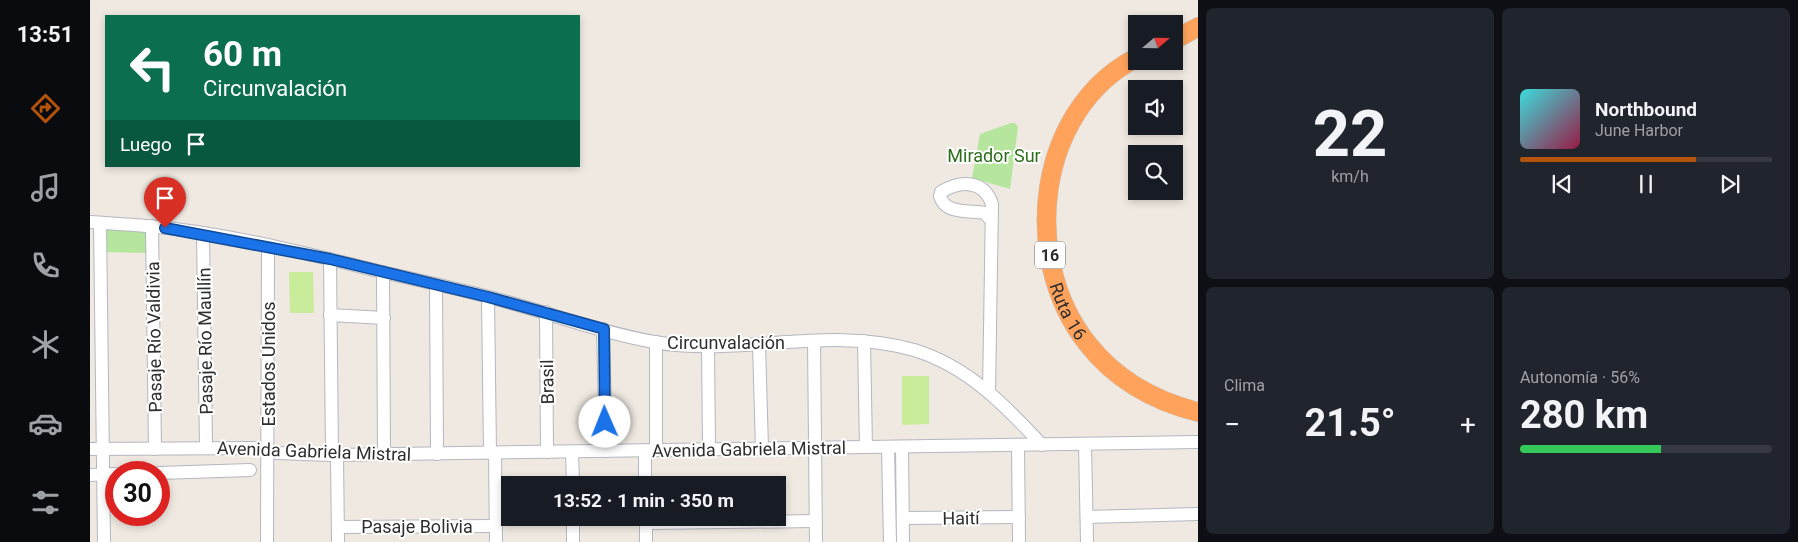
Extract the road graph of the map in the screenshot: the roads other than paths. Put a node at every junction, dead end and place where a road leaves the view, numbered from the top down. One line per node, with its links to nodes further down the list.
1 (1198, 27): 2 (highway)
2 (1183, 35)
3 (1128, 63): 23 (highway, Ruta 16 / 16)
4 (991, 220): 22 (street)
5 (95, 223): 6 (street, Circunvalación); 33 (street)
6 (152, 226): 7 (street, Circunvalación); 34 (street, Pasaje Río Valdivia)
7 (203, 233): 8 (street, Circunvalación); 31 (street, Pasaje Río Maullín)
8 (268, 246): 9 (street, Circunvalación); 38 (street, Estados Unidos)
9 (330, 259): 10 (street, Circunvalación); 14 (street)
10 (383, 272): 11 (street, Circunvalación); 15 (street)
11 (436, 285): 12 (street, Circunvalación); 44 (street)
12 (488, 297): 13 (street, Circunvalación); 42 (street)
13 (546, 312): 16 (street, Circunvalación); 40 (street, Brasil)
14 (330, 314): 15 (street); 45 (street)
15 (384, 318): 43 (street)
16 (604, 329): 19 (street, Circunvalación); 39 (street)
17 (814, 341): 18 (street, Circunvalación); 20 (street, Circunvalación); 32 (street)
18 (864, 341): 22 (street, Circunvalación); 28 (street)
19 (656, 342): 21 (street, Circunvalación); 36 (street)
20 (759, 344): 21 (street, Circunvalación); 35 (street)
21 (708, 346): 37 (street)
22 (989, 392): 27 (street, Circunvalación)
23 (1198, 412)
24 (1198, 442): 25 (street, Avenida Gabriela Mistral)
25 (1084, 444): 27 (street, Avenida Gabriela Mistral); 55 (street)
26 (1018, 445): 27 (street, Avenida Gabriela Mistral); 30 (street, Avenida Gabriela Mistral); 54 (street)
27 (1042, 445)
28 (866, 447): 29 (street, Avenida Gabriela Mistral); 32 (street, Avenida Gabriela Mistral)
29 (888, 447): 30 (street, Avenida Gabriela Mistral); 71 (street)
30 (902, 447): 56 (street)
31 (206, 448): 34 (street, Avenida Gabriela Mistral); 38 (street, Avenida Gabriela Mistral)
32 (815, 448): 35 (street, Avenida Gabriela Mistral); 58 (street)
33 (96, 449): 34 (street, Avenida Gabriela Mistral); 46 (street)
34 (155, 449)
35 (762, 449): 37 (street, Avenida Gabriela Mistral)
36 (651, 450): 37 (street, Avenida Gabriela Mistral); 39 (street, Avenida Gabriela Mistral); 52 (street)
37 (709, 450)
38 (268, 451): 45 (street, Avenida Gabriela Mistral); 65 (street, Estados Unidos)
39 (606, 451): 41 (street, Avenida Gabriela Mistral)
40 (547, 452): 41 (street, Avenida Gabriela Mistral); 42 (street, Avenida Gabriela Mistral)
41 (572, 452): 51 (street)
42 (492, 453): 44 (street, Avenida Gabriela Mistral); 60 (street)
43 (384, 454): 44 (street, Avenida Gabriela Mistral); 45 (street, Avenida Gabriela Mistral)
44 (437, 454)
45 (335, 455): 63 (street)
46 (105, 465)
47 (250, 470): 48 (street)
48 (170, 473)
49 (105, 474): 50 (street)
50 (90, 475)
51 (573, 476)
52 (647, 476)
53 (1198, 514): 55 (street)
54 (1019, 517): 56 (street, Haití); 73 (street)
55 (1087, 517): 74 (street)
56 (903, 518): 72 (street)
57 (786, 521): 58 (street)
58 (816, 521): 70 (street)
59 (105, 526): 64 (street)
60 (496, 526): 63 (street, Pasaje Bolivia); 67 (street)
61 (573, 526): 68 (street)
62 (646, 526): 69 (street)
63 (338, 527): 66 (street)
64 (104, 542)
65 (267, 542)
66 (338, 542)
67 (496, 542)
68 (573, 542)
69 (646, 542)
70 (816, 542)
71 (890, 542)
72 (903, 542)
73 (1019, 542)
74 (1088, 542)

